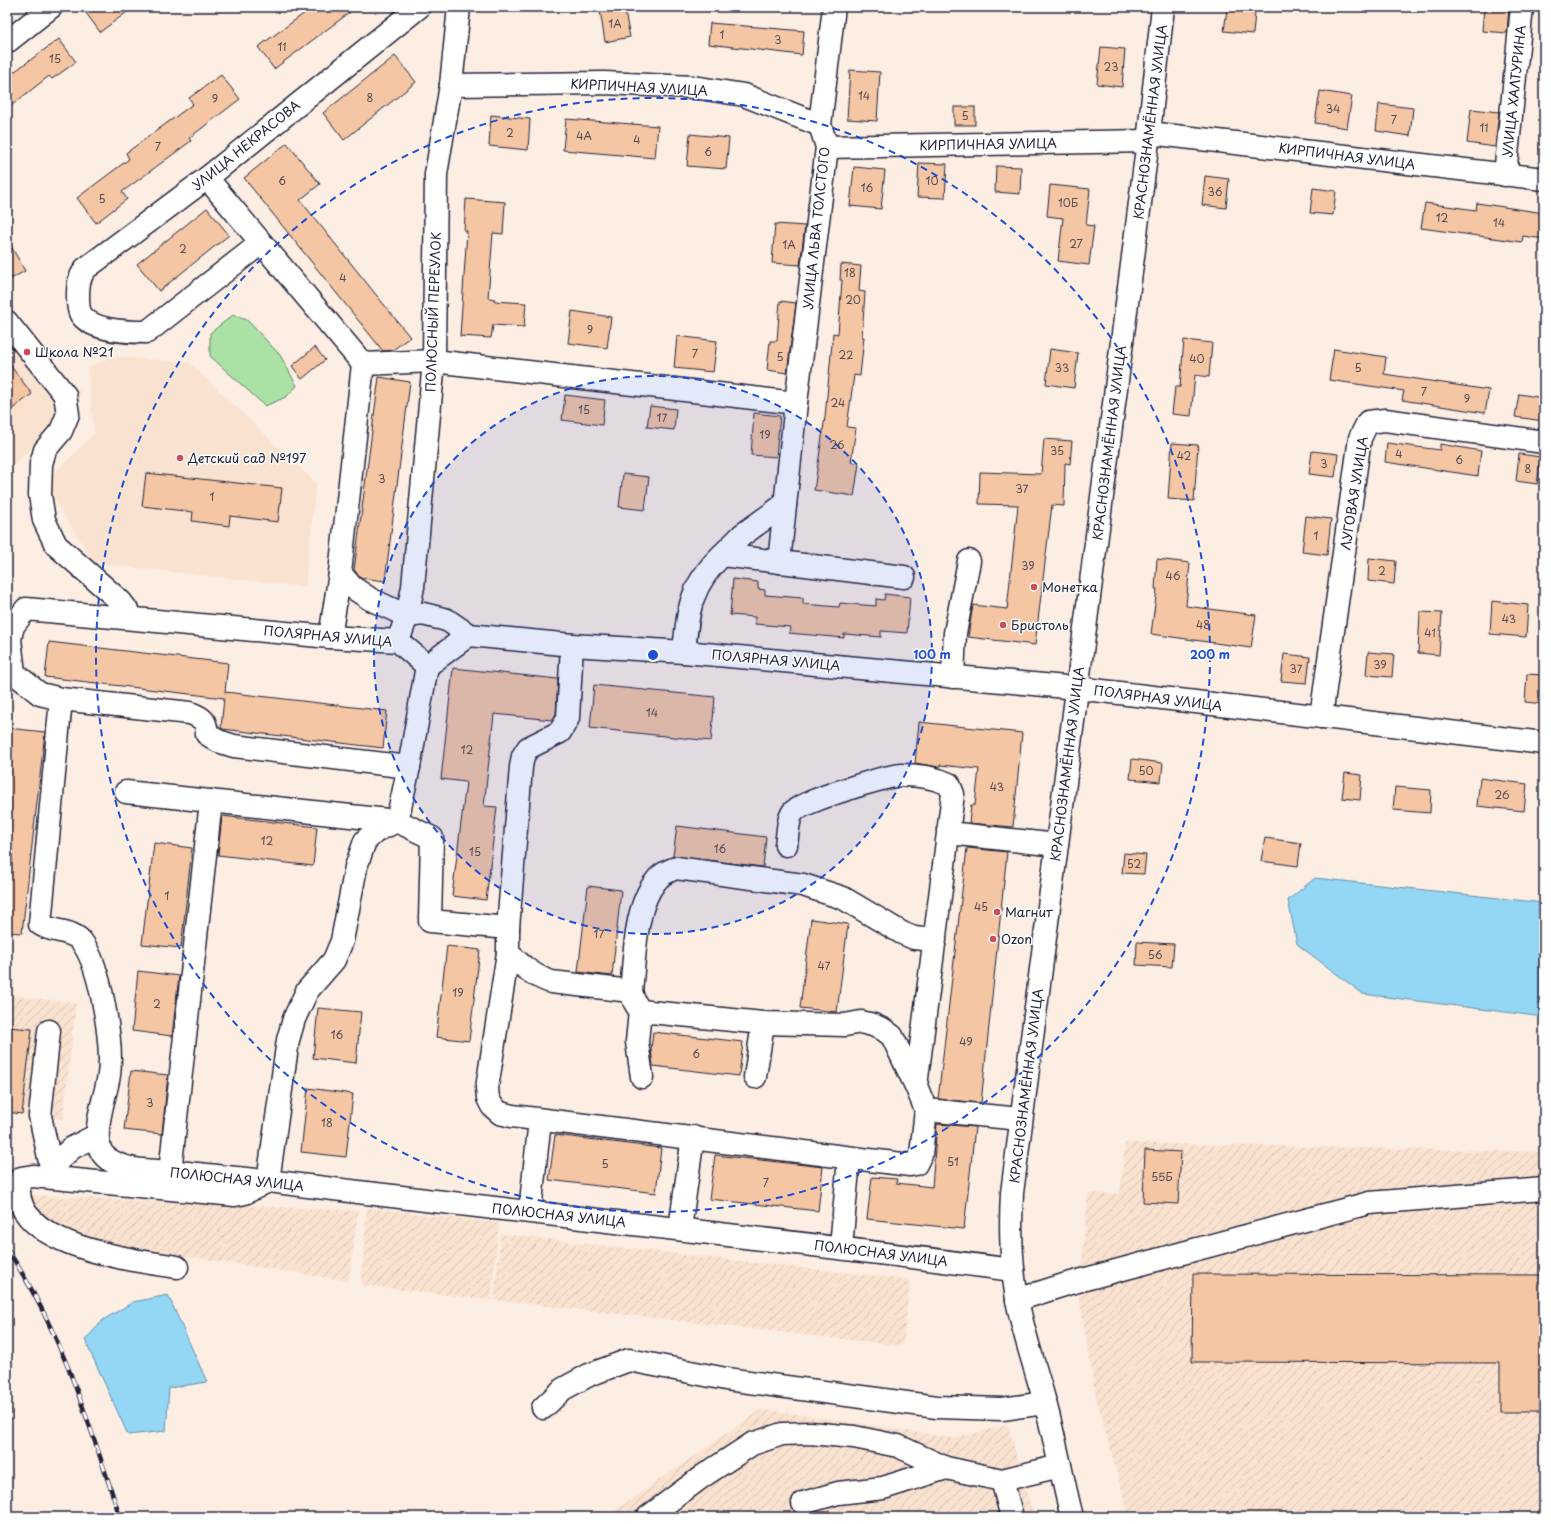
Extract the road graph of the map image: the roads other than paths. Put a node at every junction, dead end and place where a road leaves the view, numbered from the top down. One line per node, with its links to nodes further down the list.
1 (51, 7): 7 (street)
2 (419, 7): 13 (street, УЛИЦА НЕКРАСОВА)
3 (459, 7): 8 (street, ПОЛЮСНЫЙ ПЕРЕУЛОК)
4 (834, 7): 9 (street, УЛИЦА ЛЬВА ТОЛСТОГО)
5 (1163, 7): 10 (street, КРАСНОЗНАМЁННАЯ УЛИЦА)
6 (1522, 7): 12 (street, УЛИЦА ХАЛТУРИНА)
7 (7, 42)
8 (451, 85): 9 (street, КИРПИЧНАЯ УЛИЦА); 17 (street, ПОЛЮСНЫЙ ПЕРЕУЛОК)
9 (820, 125): 11 (street, УЛИЦА ЛЬВА ТОЛСТОГО)
10 (1149, 137): 11 (street, КИРПИЧНАЯ УЛИЦА); 12 (street, КИРПИЧНАЯ УЛИЦА); 37 (street, КРАСНОЗНАМЁННАЯ УЛИЦА)
11 (827, 147): 19 (street, УЛИЦА ЛЬВА ТОЛСТОГО)
12 (1505, 176): 14 (street, КИРПИЧНАЯ УЛИЦА)
13 (206, 178): 15 (street); 15 (street, УЛИЦА НЕКРАСОВА)
14 (1544, 179)
15 (261, 243): 18 (street)
16 (7, 322): 28 (street)
17 (434, 361): 18 (street); 19 (street); 27 (street, ПОЛЮСНЫЙ ПЕРЕУЛОК)
18 (362, 364): 25 (street)
19 (796, 403): 21 (street, УЛИЦА ЛЬВА ТОЛСТОГО)
20 (1544, 442): 39 (street, ЛУГОВАЯ УЛИЦА)
21 (784, 504): 22 (street); 24 (street, УЛИЦА ЛЬВА ТОЛСТОГО)
22 (722, 555): 24 (street); 33 (street)
23 (969, 561): 36 (street)
24 (779, 562): 26 (street)
25 (340, 573): 27 (street); 30 (street)
26 (904, 577)
27 (407, 616): 29 (street); 31 (street, ПОЛЮСНЫЙ ПЕРЕУЛОК)
28 (129, 618): 30 (street, ПОЛЯРНАЯ УЛИЦА); 35 (street, ПОЛЯРНАЯ УЛИЦА)
29 (469, 635): 32 (street, ПОЛЯРНАЯ УЛИЦА); 34 (street)
30 (330, 637): 31 (street, ПОЛЯРНАЯ УЛИЦА)
31 (398, 641): 34 (street, ПОЛЯРНАЯ УЛИЦА)
32 (572, 645): 33 (street, ПОЛЯРНАЯ УЛИЦА); 48 (street)
33 (684, 652): 36 (street, ПОЛЯРНАЯ УЛИЦА)
34 (427, 666): 41 (street)
35 (10, 676): 38 (street)
36 (953, 676): 37 (street, ПОЛЯРНАЯ УЛИЦА)
37 (1077, 688): 39 (street, ПОЛЯРНАЯ УЛИЦА); 47 (street, КРАСНОЗНАМЁННАЯ УЛИЦА)
38 (61, 699): 41 (street); 61 (street)
39 (1321, 717): 40 (street, ПОЛЯРНАЯ УЛИЦА)
40 (1544, 743)
41 (409, 767): 44 (street)
42 (126, 792): 43 (street)
43 (211, 801): 44 (street); 65 (street)
44 (397, 821): 48 (street); 66 (street)
45 (949, 832): 46 (street); 47 (street); 49 (street)
46 (786, 845)
47 (1057, 845): 59 (street, КРАСНОЗНАМЁННАЯ УЛИЦА)
48 (508, 928): 50 (street)
49 (935, 940): 51 (street); 57 (street)
50 (508, 953): 51 (street); 60 (street)
51 (631, 991): 52 (street)
52 (640, 1011): 53 (street); 55 (street)
53 (763, 1023): 56 (street); 57 (street)
54 (49, 1031): 64 (street)
55 (642, 1077)
56 (755, 1077)
57 (916, 1086): 58 (street)
58 (926, 1110): 59 (street); 63 (street)
59 (1021, 1119): 72 (street, КРАСНОЗНАМЁННАЯ УЛИЦА)
60 (540, 1120): 62 (street); 68 (street)
61 (97, 1135): 64 (street); 65 (street, ПОЛЮСНАЯ УЛИЦА)
62 (693, 1137): 63 (street); 69 (street)
63 (849, 1158): 70 (street)
64 (52, 1172): 66 (street); 71 (street)
65 (170, 1172): 66 (street, ПОЛЮСНАЯ УЛИЦА)
66 (268, 1181): 68 (street, ПОЛЮСНАЯ УЛИЦА)
67 (1544, 1189): 73 (street)
68 (530, 1212): 69 (street, ПОЛЮСНАЯ УЛИЦА)
69 (680, 1228): 70 (street, ПОЛЮСНАЯ УЛИЦА)
70 (841, 1247): 72 (street, ПОЛЮСНАЯ УЛИЦА)
71 (177, 1267)
72 (1013, 1270): 73 (street, КРАСНОЗНАМЁННАЯ УЛИЦА)
73 (1017, 1300): 74 (street, КРАСНОЗНАМЁННАЯ УЛИЦА)
74 (1045, 1403): 75 (street); 76 (street, КРАСНОЗНАМЁННАЯ УЛИЦА)
75 (543, 1408)
76 (1060, 1466): 78 (street); 82 (street, КРАСНОЗНАМЁННАЯ УЛИЦА)
77 (946, 1468): 78 (street); 79 (street); 80 (street)
78 (1002, 1480): 81 (street)
79 (803, 1503)
80 (648, 1517)
81 (1012, 1517)
82 (1072, 1517)

